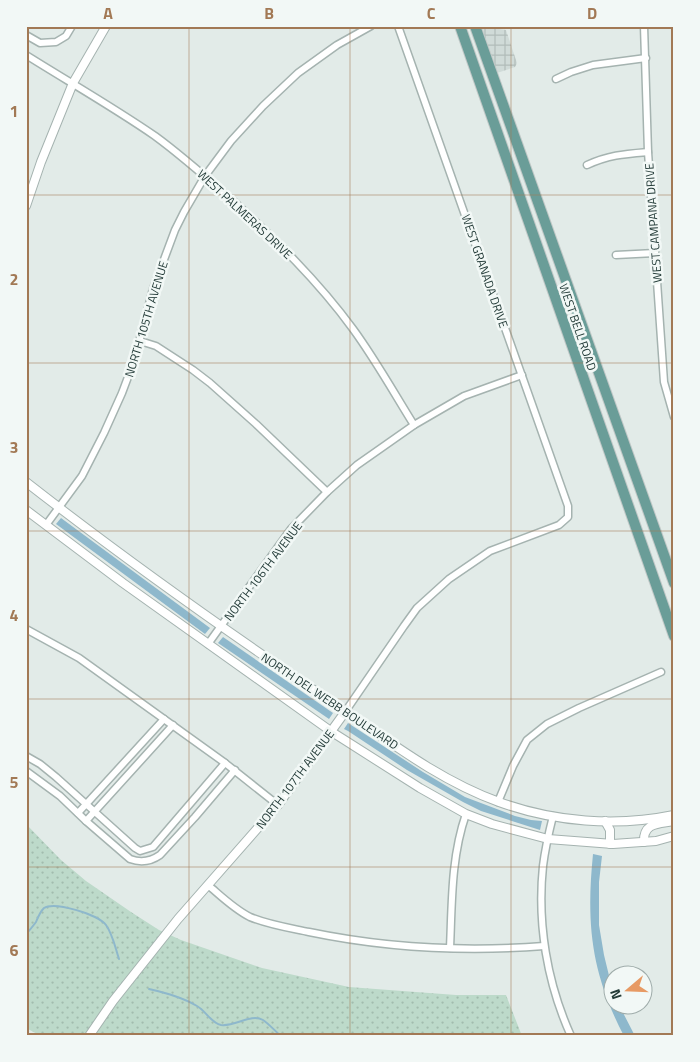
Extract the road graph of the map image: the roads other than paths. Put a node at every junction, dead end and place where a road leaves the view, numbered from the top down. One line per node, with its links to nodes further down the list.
1 (72, 26): 8 (street)
2 (106, 26): 12 (street)
3 (371, 26): 15 (street, NORTH 105TH AVENUE)
4 (398, 26): 20 (street, WEST GRANADA DRIVE)
5 (460, 26): 32 (main road, WEST BELL ROAD)
6 (475, 26): 29 (main road, WEST BELL ROAD)
7 (644, 26): 10 (street, WEST CAMPANA DRIVE)
8 (26, 35)
9 (26, 55): 12 (street, WEST PALMERAS DRIVE)
10 (646, 58): 11 (street); 13 (street, WEST CAMPANA DRIVE)
11 (556, 79)
12 (73, 83): 15 (street, WEST PALMERAS DRIVE); 16 (street)
13 (648, 152): 14 (street); 17 (street, WEST CAMPANA DRIVE)
14 (586, 165)
15 (205, 176): 19 (street, NORTH 105TH AVENUE); 22 (street, WEST PALMERAS DRIVE)
16 (26, 206)
17 (655, 253): 18 (street); 21 (street, WEST CAMPANA DRIVE)
18 (616, 255)
19 (140, 340): 24 (street); 25 (street, NORTH 105TH AVENUE)
20 (522, 375): 22 (street, NORTH 106TH AVENUE); 27 (street, WEST GRANADA DRIVE)
21 (674, 418)
22 (414, 425): 24 (street, NORTH 106TH AVENUE)
23 (26, 482): 25 (street, NORTH DEL WEBB BOULEVARD)
24 (327, 492): 30 (street, NORTH 106TH AVENUE)
25 (59, 508): 28 (street, NORTH 105TH AVENUE); 30 (street, NORTH DEL WEBB BOULEVARD)
26 (26, 510): 28 (street, NORTH DEL WEBB BOULEVARD)
27 (568, 517): 35 (street, NORTH 107TH AVENUE)
28 (46, 525): 33 (street, NORTH DEL WEBB BOULEVARD)
29 (674, 583)
30 (221, 626): 33 (street, NORTH 106TH AVENUE); 35 (street, NORTH DEL WEBB BOULEVARD)
31 (26, 629): 36 (street)
32 (674, 636)
33 (208, 644): 38 (street, NORTH DEL WEBB BOULEVARD)
34 (661, 672): 43 (street)
35 (345, 712): 38 (street, NORTH 107TH AVENUE); 43 (street, NORTH DEL WEBB BOULEVARD)
36 (164, 719): 37 (street); 44 (street)
37 (173, 725): 40 (street); 46 (street)
38 (332, 732): 45 (street, NORTH 107TH AVENUE); 48 (street, NORTH DEL WEBB BOULEVARD)
39 (26, 756): 44 (street)
40 (225, 763): 41 (street); 46 (street)
41 (235, 770): 45 (street); 51 (street)
42 (26, 771): 47 (street)
43 (498, 802): 50 (street, NORTH DEL WEBB BOULEVARD)
44 (86, 804): 46 (street); 47 (street)
45 (278, 805): 58 (street, NORTH 107TH AVENUE)
46 (95, 812): 51 (street)
47 (78, 813): 51 (street)
48 (466, 814): 55 (street, NORTH DEL WEBB BOULEVARD); 60 (street)
49 (674, 815): 52 (street, NORTH DEL WEBB BOULEVARD)
50 (553, 816): 52 (street, NORTH DEL WEBB BOULEVARD); 55 (street)
51 (86, 821)
52 (605, 821): 57 (street)
53 (674, 821): 56 (street)
54 (674, 836): 56 (street, NORTH DEL WEBB BOULEVARD)
55 (548, 839): 57 (street, NORTH DEL WEBB BOULEVARD); 59 (street)
56 (644, 842): 57 (street, NORTH DEL WEBB BOULEVARD)
57 (610, 844)
58 (208, 884): 60 (street); 61 (street, NORTH 107TH AVENUE)
59 (544, 946): 60 (street); 62 (street)
60 (450, 948)
61 (89, 1036)
62 (571, 1036)

